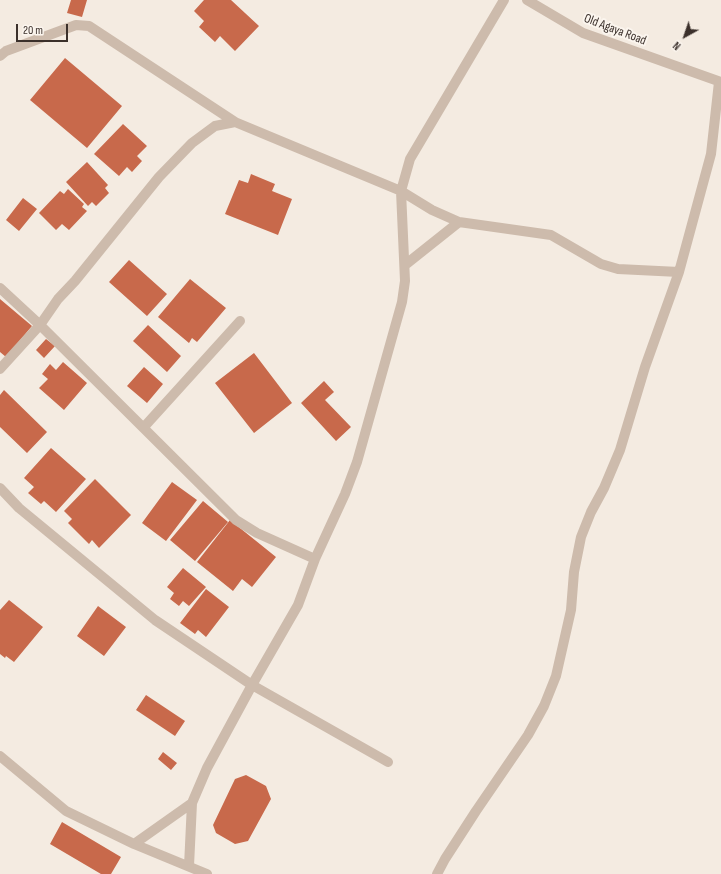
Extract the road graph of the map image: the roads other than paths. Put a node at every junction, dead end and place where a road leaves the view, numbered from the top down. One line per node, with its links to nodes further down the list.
1 (504, 0): 6 (street)
2 (527, 0): 4 (street, Old Agaya Road)
3 (0, 56): 5 (street)
4 (720, 82): 9 (street)
5 (235, 122): 6 (street); 12 (street)
6 (401, 191): 7 (street); 8 (street)
7 (459, 222): 8 (street); 9 (street)
8 (405, 265): 16 (street)
9 (679, 272): 24 (street)
10 (0, 288): 12 (street)
11 (240, 321): 14 (street)
12 (40, 325): 13 (street); 14 (street)
13 (0, 369)
14 (144, 427): 16 (street)
15 (0, 488): 17 (street)
16 (315, 559): 17 (street)
17 (252, 685): 19 (street); 20 (street)
18 (2, 759): 21 (street)
19 (388, 762)
20 (192, 802): 21 (street); 22 (street)
21 (134, 844): 22 (street)
22 (189, 866): 23 (street)
23 (207, 874)
24 (437, 874)

